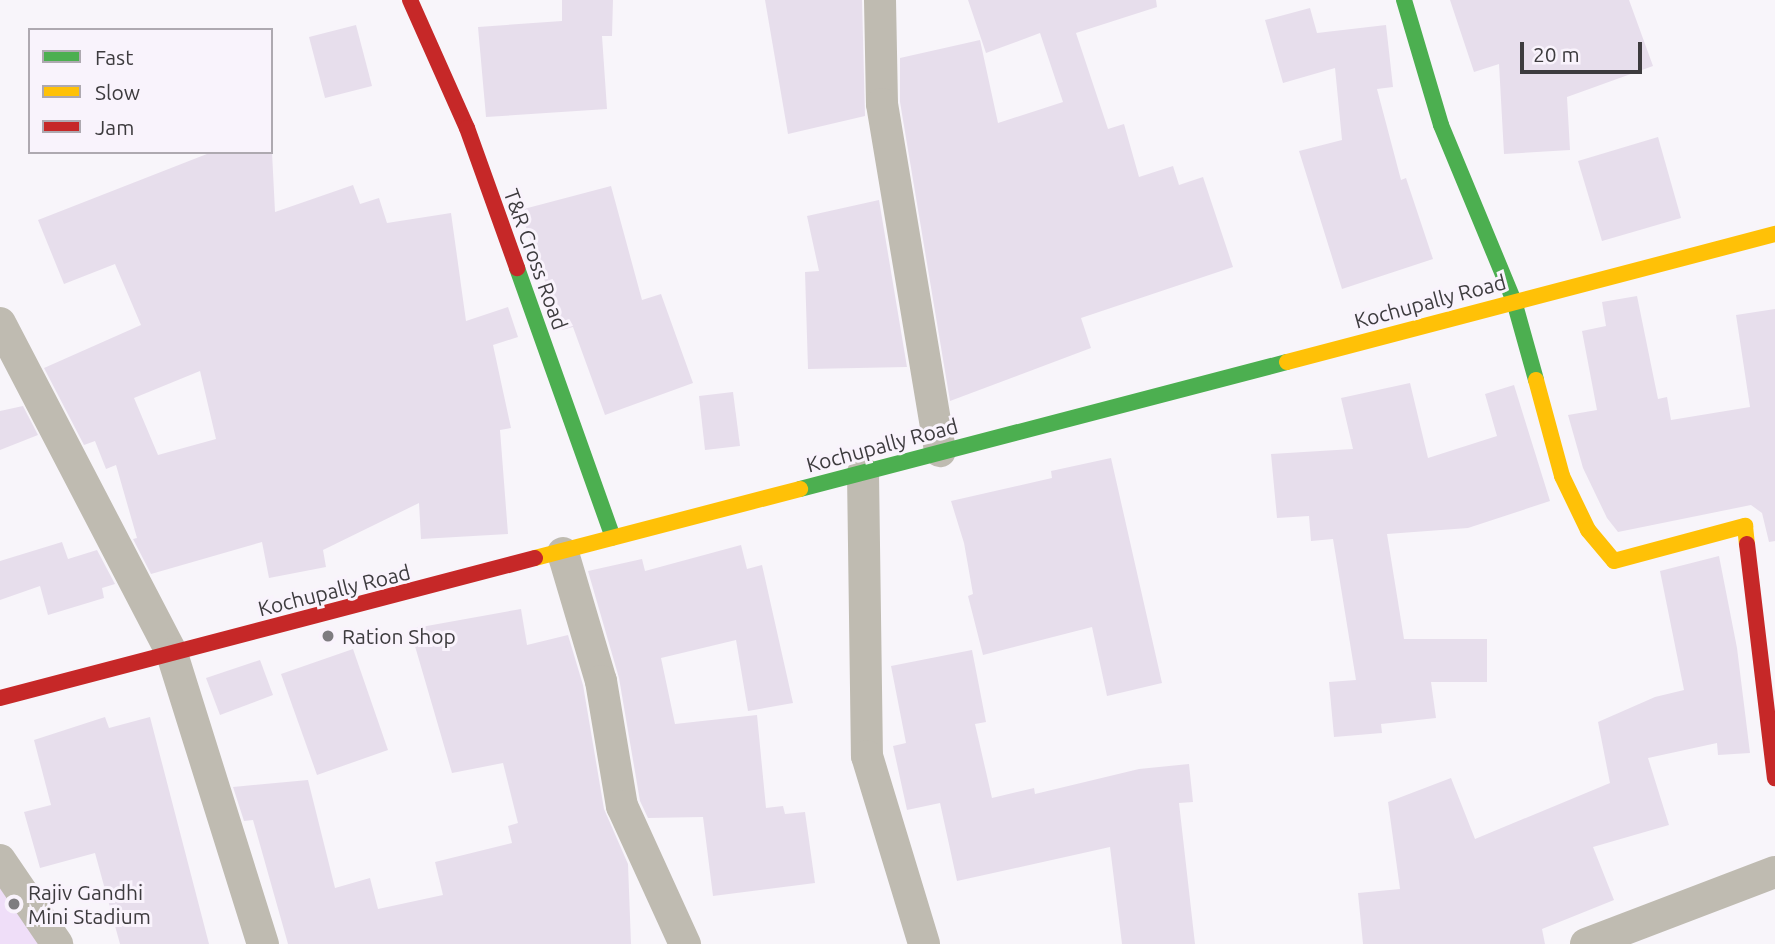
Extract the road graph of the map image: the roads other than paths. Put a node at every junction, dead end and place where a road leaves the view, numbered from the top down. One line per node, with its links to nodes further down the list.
1 (410, 0): 9 (main road, T&R Cross Road)
2 (880, 0): 7 (street)
3 (1404, 0): 5 (main road)
4 (1775, 234): 5 (main road, Kochupally Road)
5 (1514, 301): 7 (main road, Kochupally Road); 13 (main road)
6 (0, 323): 11 (street)
7 (940, 451): 8 (main road, Kochupally Road)
8 (863, 473): 9 (main road, Kochupally Road); 19 (street)
9 (612, 537): 10 (main road, Kochupally Road)
10 (563, 553): 11 (main road, Kochupally Road); 18 (street)
11 (172, 654): 12 (main road, Kochupally Road); 17 (street)
12 (0, 698)
13 (1775, 778)
14 (0, 860): 16 (street)
15 (1775, 872): 20 (street)
16 (57, 944)
17 (263, 944)
18 (685, 944)
19 (924, 944)
20 (1586, 944)

